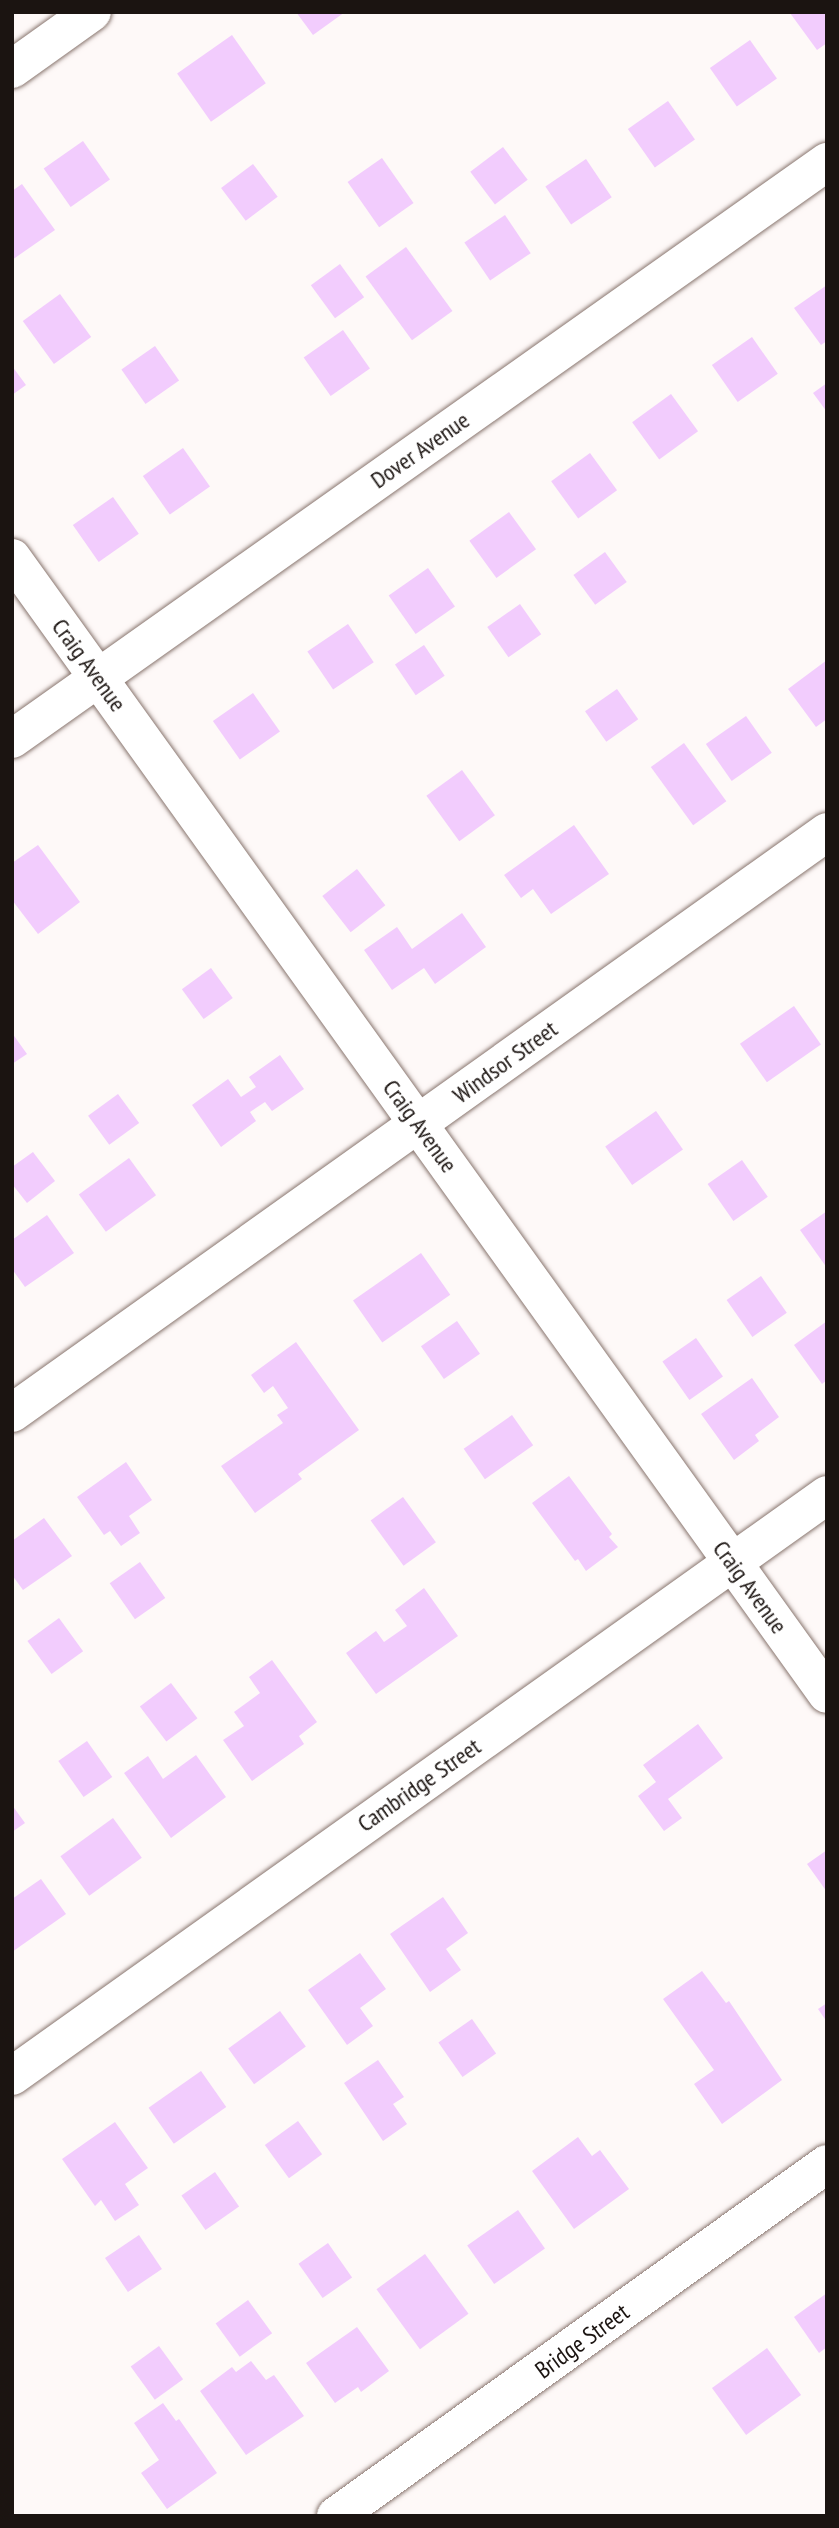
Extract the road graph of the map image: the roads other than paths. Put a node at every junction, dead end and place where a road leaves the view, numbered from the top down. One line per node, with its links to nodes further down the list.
1 (92, 12): 2 (street)
2 (12, 69)
3 (827, 162): 5 (street, Dover Avenue)
4 (12, 558): 5 (street, Craig Avenue)
5 (98, 678): 6 (street, Dover Avenue); 8 (street, Craig Avenue)
6 (12, 739)
7 (827, 832): 8 (street, Windsor Street)
8 (419, 1123): 9 (street, Windsor Street); 11 (street, Craig Avenue)
9 (12, 1413)
10 (827, 1495): 11 (street, Cambridge Street)
11 (732, 1562): 12 (street, Craig Avenue); 13 (street, Cambridge Street)
12 (827, 1694)
13 (12, 2076)
14 (827, 2164): 15 (street, Bridge Street)
15 (336, 2516)

